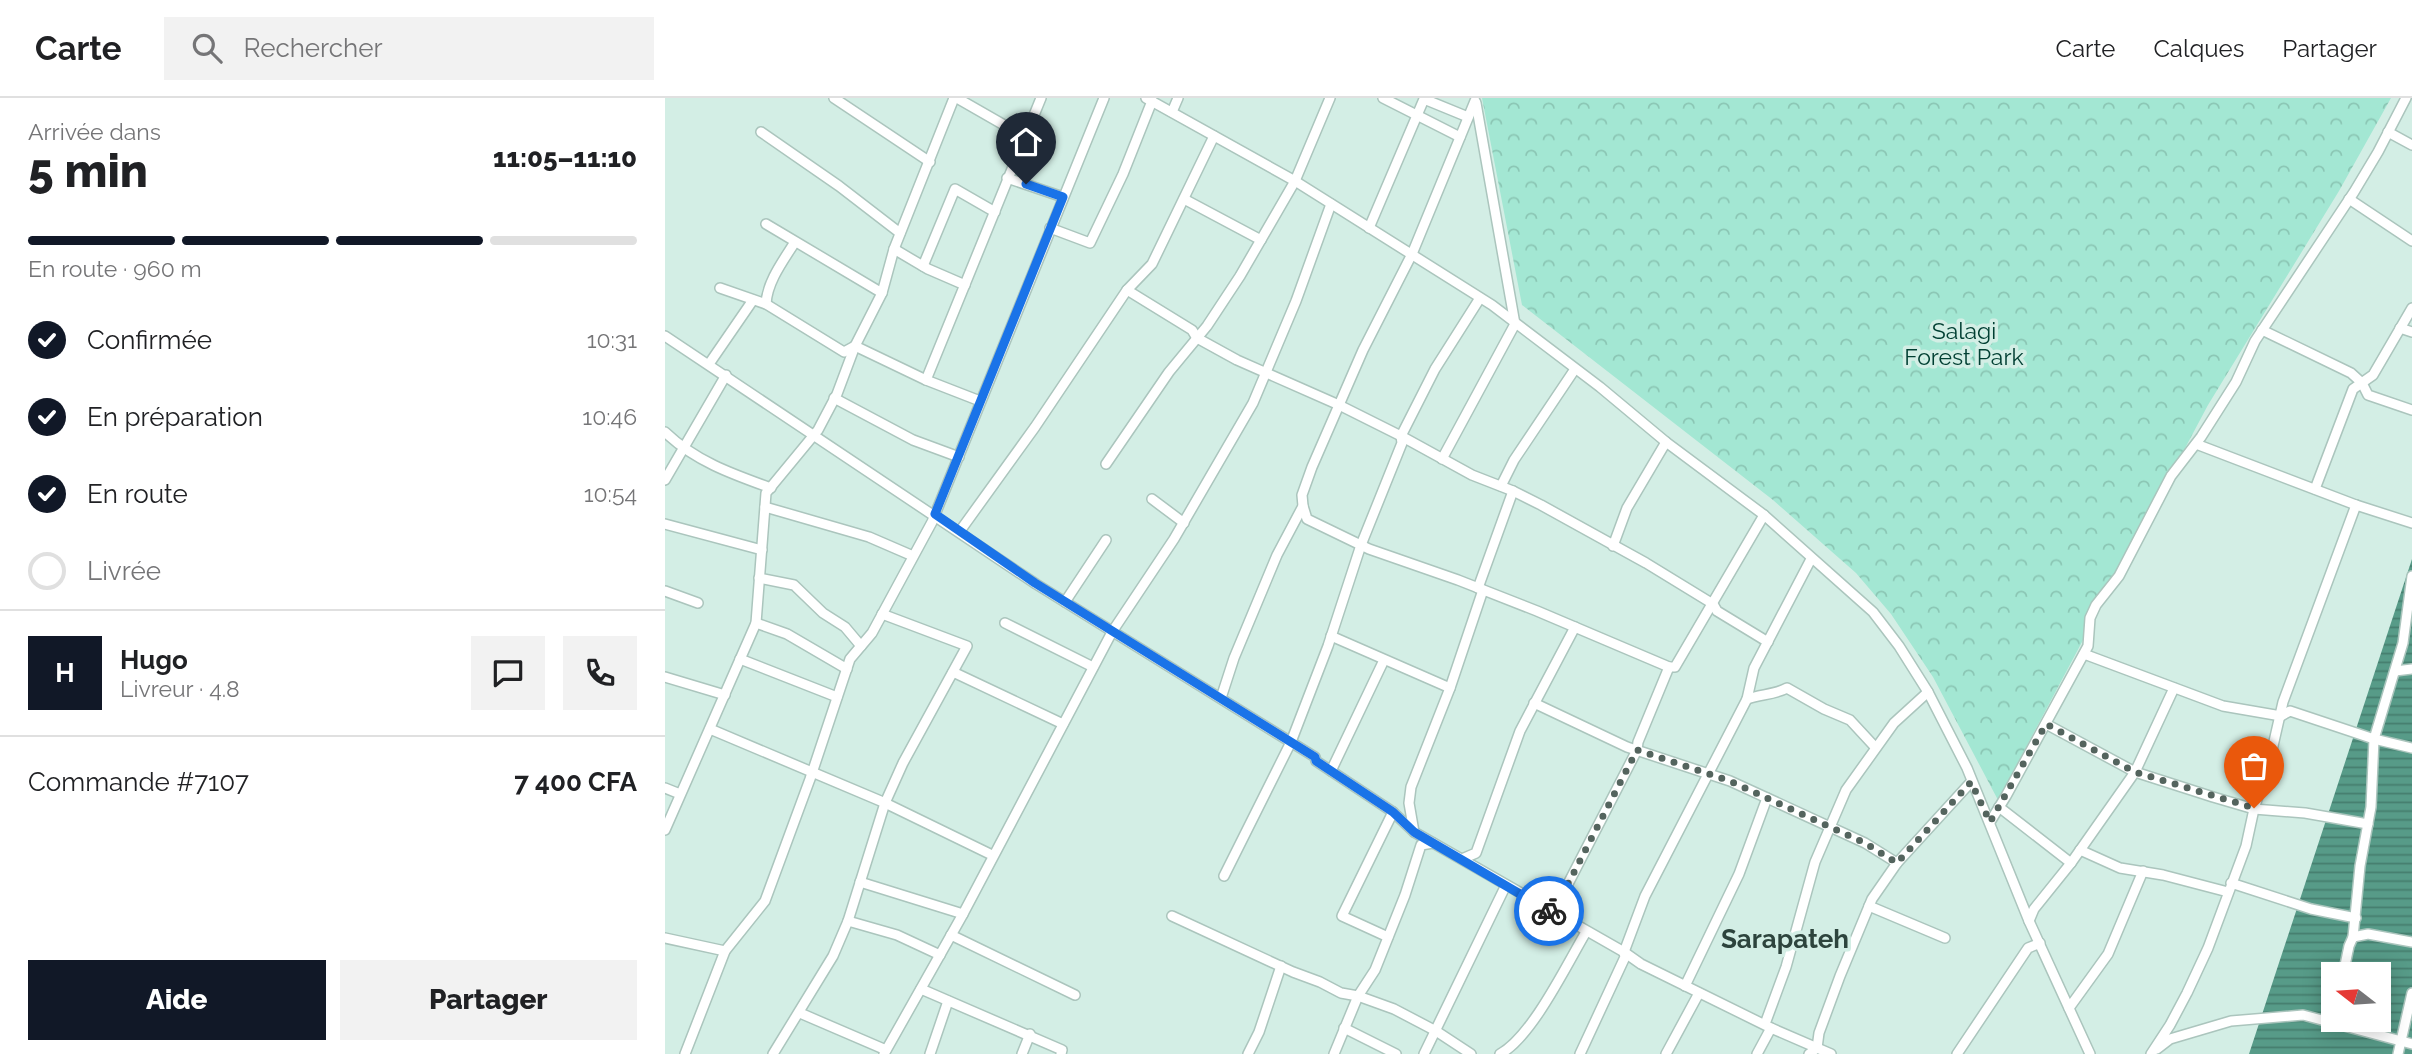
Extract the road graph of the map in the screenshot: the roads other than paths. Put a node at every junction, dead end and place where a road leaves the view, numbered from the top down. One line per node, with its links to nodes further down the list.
1 (834, 98): 20 (street)
2 (955, 98): 17 (street); 20 (street)
3 (1041, 98): 17 (street)
4 (1104, 98): 23 (street)
5 (1178, 98): 11 (street)
6 (1383, 98): 12 (street)
7 (2406, 98): 15 (street)
8 (1328, 99): 22 (street)
9 (1475, 99): 13 (street); 46 (street)
10 (1149, 100): 11 (street); 30 (street)
11 (1172, 112): 16 (street)
12 (1416, 116): 13 (street); 18 (street); 29 (street)
13 (1468, 117): 18 (street)
14 (761, 132): 31 (street)
15 (2388, 132): 19 (street); 25 (street)
16 (1214, 136): 22 (street); 24 (street)
17 (1025, 137): 21 (street)
18 (1460, 137): 36 (street)
19 (2412, 145)
20 (930, 162): 31 (street)
21 (1007, 178): 23 (street); 27 (street)
22 (1295, 181): 26 (street); 32 (street)
23 (1063, 197): 30 (street)
24 (1184, 199): 32 (street); 40 (street)
25 (2349, 199): 33 (street); 48 (street)
26 (1331, 204): 29 (street); 55 (street)
27 (995, 212): 37 (street); 38 (street)
28 (766, 224): 34 (street)
29 (1369, 228): 36 (street)
30 (1050, 229): 60 (street)
31 (900, 233): 35 (street)
32 (1261, 240): 51 (street)
33 (2412, 241)
34 (795, 242): 41 (street); 44 (street)
35 (894, 249): 37 (street); 41 (street)
36 (1412, 254): 42 (street); 61 (street)
37 (923, 266): 38 (street)
38 (965, 285): 57 (street)
39 (720, 288): 43 (street)
40 (1127, 290): 51 (street); 86 (street)
41 (882, 293): 52 (street)
42 (1480, 298): 46 (street); 65 (street)
43 (753, 300): 44 (street); 53 (street)
44 (766, 304): 52 (street)
45 (2412, 308): 47 (street)
46 (1515, 324): 54 (street); 70 (street)
47 (2400, 328): 49 (street); 58 (street)
48 (2262, 330): 58 (street); 67 (street)
49 (2412, 332)
50 (665, 336): 53 (street)
51 (1196, 338): 55 (street); 71 (street)
52 (855, 346): 57 (street); 59 (street)
53 (709, 364): 56 (street)
54 (1575, 369): 66 (street); 73 (street)
55 (1266, 372): 61 (street); 83 (street)
56 (726, 375): 64 (street); 68 (street)
57 (926, 380): 60 (street)
58 (2362, 383): 62 (street); 75 (street)
59 (834, 398): 64 (street); 69 (street)
60 (980, 401): 69 (street)
61 (1339, 405): 65 (street); 79 (street)
62 (2412, 410)
63 (665, 432): 68 (street)
64 (814, 434): 74 (street); 81 (street)
65 (1401, 436): 70 (street); 88 (street)
66 (1666, 442): 82 (street); 89 (street)
67 (2196, 444): 75 (street); 108 (street)
68 (682, 449): 72 (street); 74 (street)
69 (959, 457): 81 (street)
70 (1442, 459): 73 (street)
71 (1106, 464)
72 (665, 480)
73 (1501, 486): 76 (street)
74 (771, 488): 80 (street)
75 (2315, 489): 78 (street)
76 (1513, 491): 89 (street); 95 (street)
77 (1152, 499): 83 (street)
78 (2356, 505): 84 (street); 126 (street)
79 (1303, 506): 88 (street); 123 (street)
80 (765, 507): 90 (street); 91 (street)
81 (935, 514): 86 (street); 91 (street)
82 (1763, 515): 92 (street); 99 (street)
83 (1184, 523): 104 (street)
84 (2412, 523)
85 (665, 524): 90 (street)
86 (960, 531): 97 (street)
87 (1106, 540): 97 (street)
88 (1361, 545): 95 (street); 105 (street)
89 (1613, 546): 99 (street)
90 (762, 550): 94 (street)
91 (913, 556): 100 (street)
92 (1811, 559): 106 (street); 120 (street)
93 (2412, 576): 115 (street)
94 (759, 578): 101 (street); 107 (street)
95 (1481, 589): 103 (street); 118 (street)
96 (665, 591): 98 (street)
97 (1065, 602): 104 (street)
98 (698, 603)
99 (1713, 604): 106 (street); 112 (street)
100 (882, 614): 107 (street); 116 (street)
101 (756, 623): 109 (street); 113 (street)
102 (1005, 623): 111 (street)
103 (1575, 627): 112 (street); 125 (street)
104 (1112, 632): 111 (street); 123 (street)
105 (1331, 636): 110 (street); 131 (street)
106 (1768, 642): 124 (street)
107 (861, 646): 113 (street)
108 (2084, 654): 119 (street); 128 (street)
109 (740, 659): 121 (street); 122 (street)
110 (1384, 660): 118 (street); 135 (street)
111 (1093, 667): 127 (street)
112 (1669, 667): 134 (street)
113 (847, 669): 122 (street)
114 (2412, 669): 115 (street)
115 (2395, 671): 130 (street)
116 (953, 672): 127 (street); 143 (street)
117 (665, 677): 121 (street)
118 (1450, 688): 151 (street)
119 (2174, 688): 126 (street); 137 (street)
120 (1928, 692): 132 (street); 139 (street)
121 (725, 695): 129 (street)
122 (837, 697): 136 (street)
123 (1221, 698): 131 (street)
124 (1747, 699): 132 (street); 138 (street)
125 (1534, 703): 134 (street); 155 (street)
126 (2281, 716): 130 (street); 145 (street)
127 (1063, 724): 154 (street)
128 (2046, 724): 137 (street); 144 (street)
129 (710, 729): 136 (street); 141 (street)
130 (2374, 739): 133 (street); 148 (street)
131 (1290, 742): 135 (street); 159 (street)
132 (1875, 747): 149 (street)
133 (2412, 748)
134 (1637, 750): 138 (street); 164 (street)
135 (1331, 771): 146 (street)
136 (813, 772): 143 (street); 178 (street)
137 (2135, 772): 145 (street); 153 (street)
138 (1708, 774): 142 (street); 179 (street)
139 (1971, 782): 147 (street); 156 (street)
140 (665, 788): 141 (street)
141 (680, 794): 150 (street)
142 (1767, 798): 149 (street); 183 (street)
143 (885, 803): 154 (street); 160 (street)
144 (1999, 807): 147 (street); 157 (street)
145 (2254, 808): 148 (street); 162 (street)
146 (1393, 812): 151 (street); 172 (street)
147 (1990, 822): 168 (street)
148 (2368, 824): 167 (street)
149 (1828, 827): 156 (street); 193 (street)
150 (665, 830)
151 (1414, 832): 152 (street)
152 (1433, 842): 155 (street); 172 (street)
153 (2080, 850): 157 (street); 158 (street)
154 (992, 855): 165 (street)
155 (1462, 859): 161 (street)
156 (1897, 863): 163 (street)
157 (2071, 863): 168 (street)
158 (2143, 871): 162 (street); 190 (street)
159 (1224, 876)
160 (860, 882): 165 (street); 169 (street)
161 (1506, 885): 164 (street); 195 (street)
162 (2229, 888): 167 (street); 192 (street)
163 (1869, 906): 175 (street); 199 (street)
164 (1553, 913): 170 (street)
165 (963, 914): 171 (street)
166 (1172, 916): 182 (street)
167 (2356, 918): 173 (street)
168 (2029, 921): 177 (street)
169 (848, 922): 180 (street); 191 (street)
170 (1586, 932): 179 (street); 211 (street)
171 (951, 935): 180 (street); 187 (street)
172 (1388, 937): 188 (street)
173 (2353, 937): 176 (street); 181 (street)
174 (665, 938): 178 (street)
175 (1945, 938)
176 (2412, 942)
177 (2040, 943): 190 (street); 216 (street)
178 (725, 951): 201 (street)
179 (1624, 952): 183 (street); 212 (street)
180 (940, 955): 184 (street)
181 (2346, 962)
182 (1281, 966): 188 (street); 206 (street)
183 (1685, 986): 185 (street)
184 (921, 989): 189 (street); 200 (street)
185 (1699, 993): 193 (street); 213 (street)
186 (2412, 993): 198 (street)
187 (1075, 995)
188 (1358, 996): 194 (street); 195 (street)
189 (948, 1000): 197 (street); 203 (street)
190 (2070, 1009): 217 (street)
191 (800, 1013): 200 (street); 202 (street)
192 (2321, 1019)
193 (1768, 1026): 199 (street); 214 (street)
194 (1344, 1028): 207 (street); 208 (street)
195 (1437, 1031): 209 (street); 210 (street)
196 (2371, 1032): 198 (street)
197 (1030, 1034): 204 (street); 205 (street)
198 (2407, 1042): 218 (street)
199 (1813, 1051): 215 (street)
200 (885, 1052)
201 (684, 1054)
202 (773, 1054)
203 (930, 1054)
204 (1023, 1054)
205 (1061, 1054)
206 (1248, 1054)
207 (1334, 1054)
208 (1396, 1054)
209 (1424, 1054)
210 (1471, 1054)
211 (1500, 1054)
212 (1580, 1054)
213 (1666, 1054)
214 (1757, 1054)
215 (1831, 1054)
216 (1957, 1054)
217 (2090, 1054)
218 (2398, 1054)

